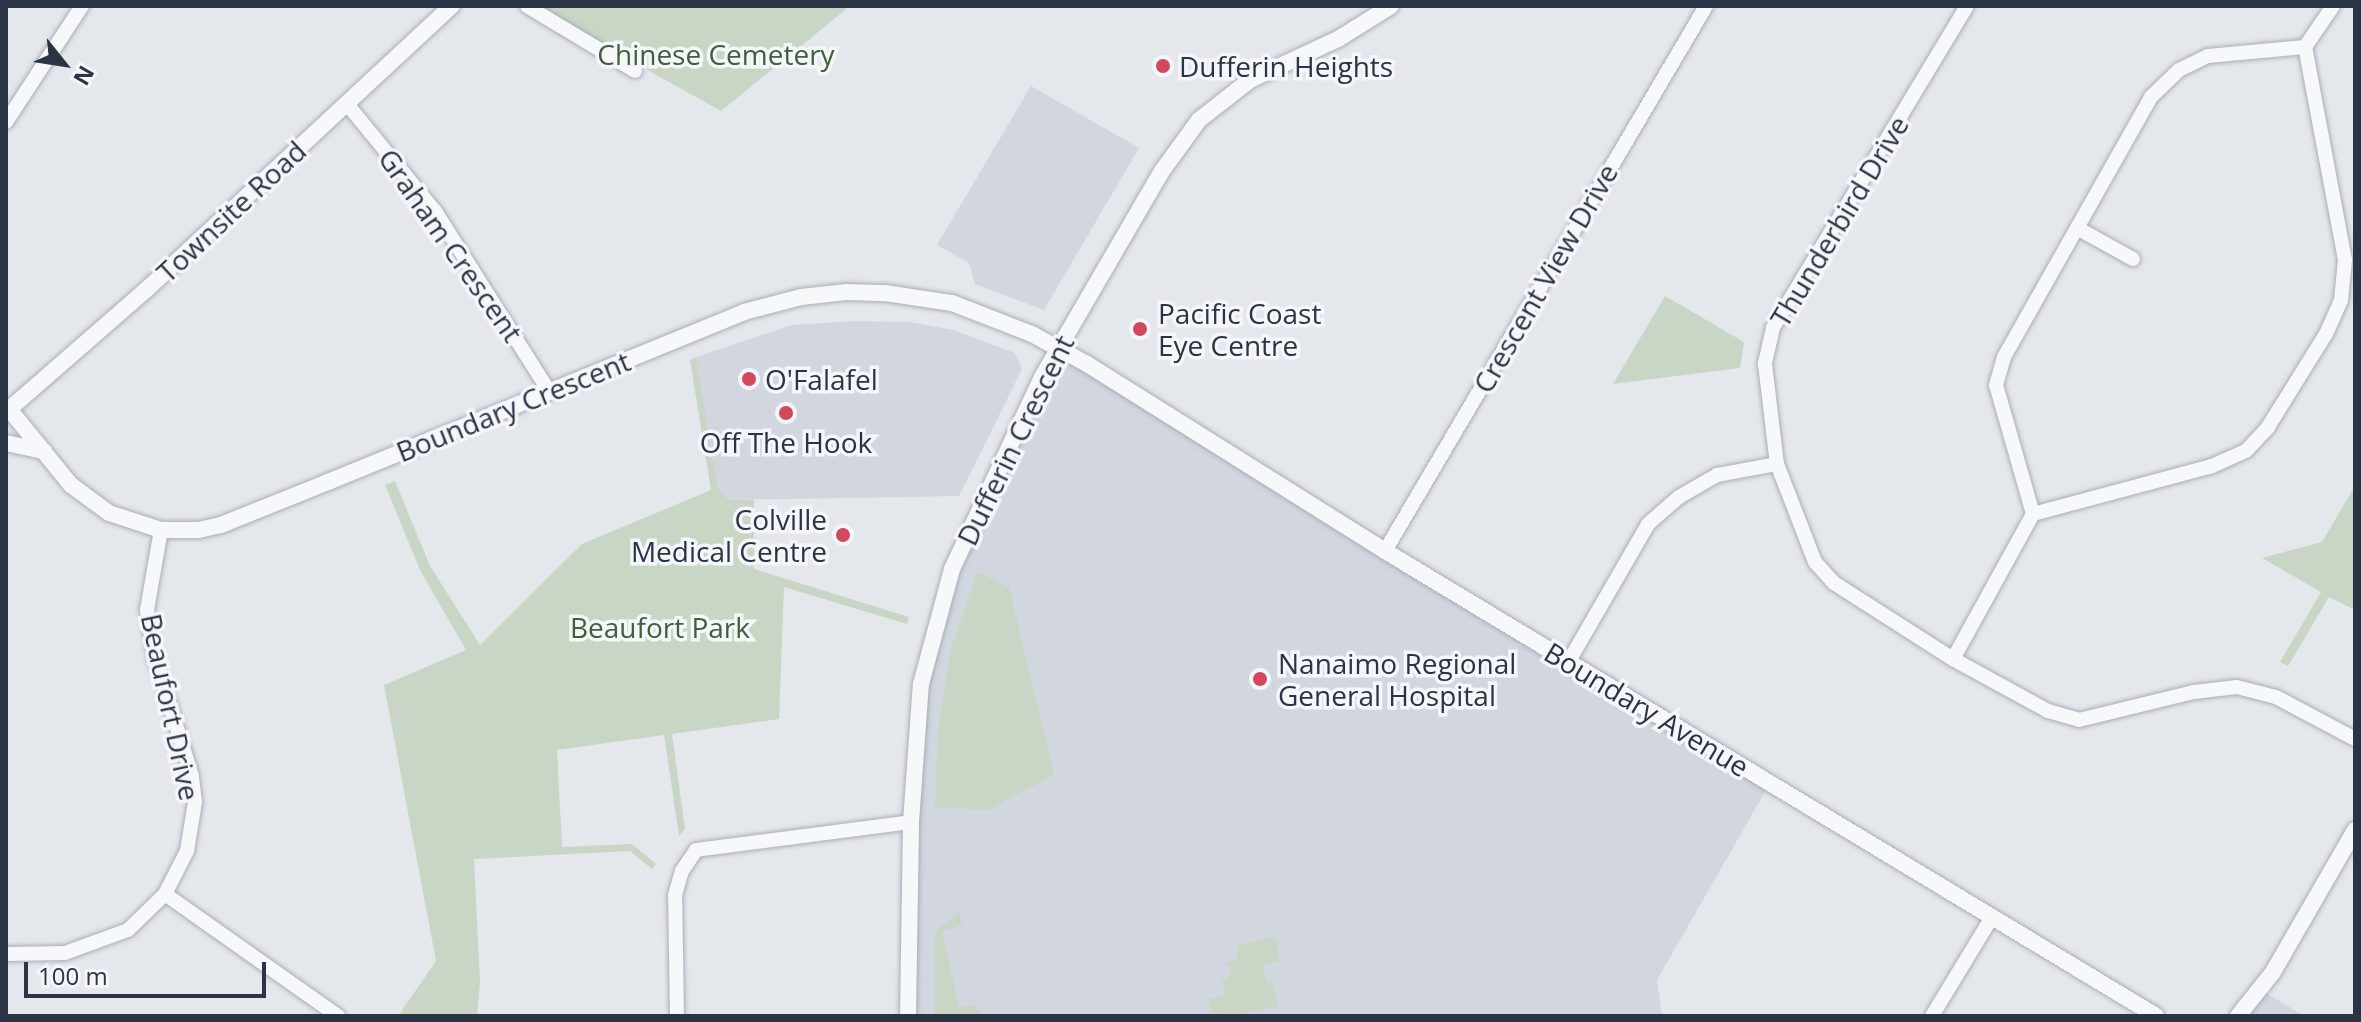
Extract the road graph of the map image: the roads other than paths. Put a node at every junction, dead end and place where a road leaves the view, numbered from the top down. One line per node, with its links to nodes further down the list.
1 (82, 6): 11 (street)
2 (452, 6): 10 (street, Townsite Road)
3 (527, 6): 9 (street)
4 (1391, 6): 14 (street, Dufferin Crescent)
5 (1706, 6): 22 (street, Crescent View Drive)
6 (1967, 6): 19 (street, Thunderbird Drive)
7 (2333, 6): 8 (street)
8 (2305, 47): 12 (street); 20 (street)
9 (635, 71)
10 (347, 104): 15 (street, Graham Crescent); 16 (street, Townsite Road)
11 (6, 122)
12 (2077, 228): 13 (street); 20 (street)
13 (2133, 259)
14 (1059, 348): 15 (street, Boundary Crescent); 22 (street, Boundary Avenue); 26 (street, Dufferin Crescent)
15 (548, 390): 21 (street, Boundary Crescent)
16 (7, 411): 18 (street, Boundary Crescent)
17 (6, 443): 18 (street)
18 (44, 451): 21 (street, Boundary Crescent)
19 (1777, 464): 23 (street, Thunderbird Drive); 24 (street)
20 (2033, 514): 23 (street)
21 (161, 530): 28 (street, Beaufort Drive)
22 (1385, 551): 24 (street, Boundary Avenue)
23 (1953, 659): 25 (street, Thunderbird Drive)
24 (1569, 661): 29 (street, Boundary Avenue)
25 (2355, 739)
26 (911, 822): 32 (street); 33 (street, Dufferin Crescent)
27 (2355, 830): 36 (street)
28 (165, 894): 30 (street, Beaufort Drive); 31 (street)
29 (1992, 917): 34 (street); 35 (street, Boundary Avenue)
30 (6, 954)
31 (338, 1016)
32 (677, 1016)
33 (908, 1016)
34 (1932, 1016)
35 (2156, 1016)
36 (2238, 1016)

